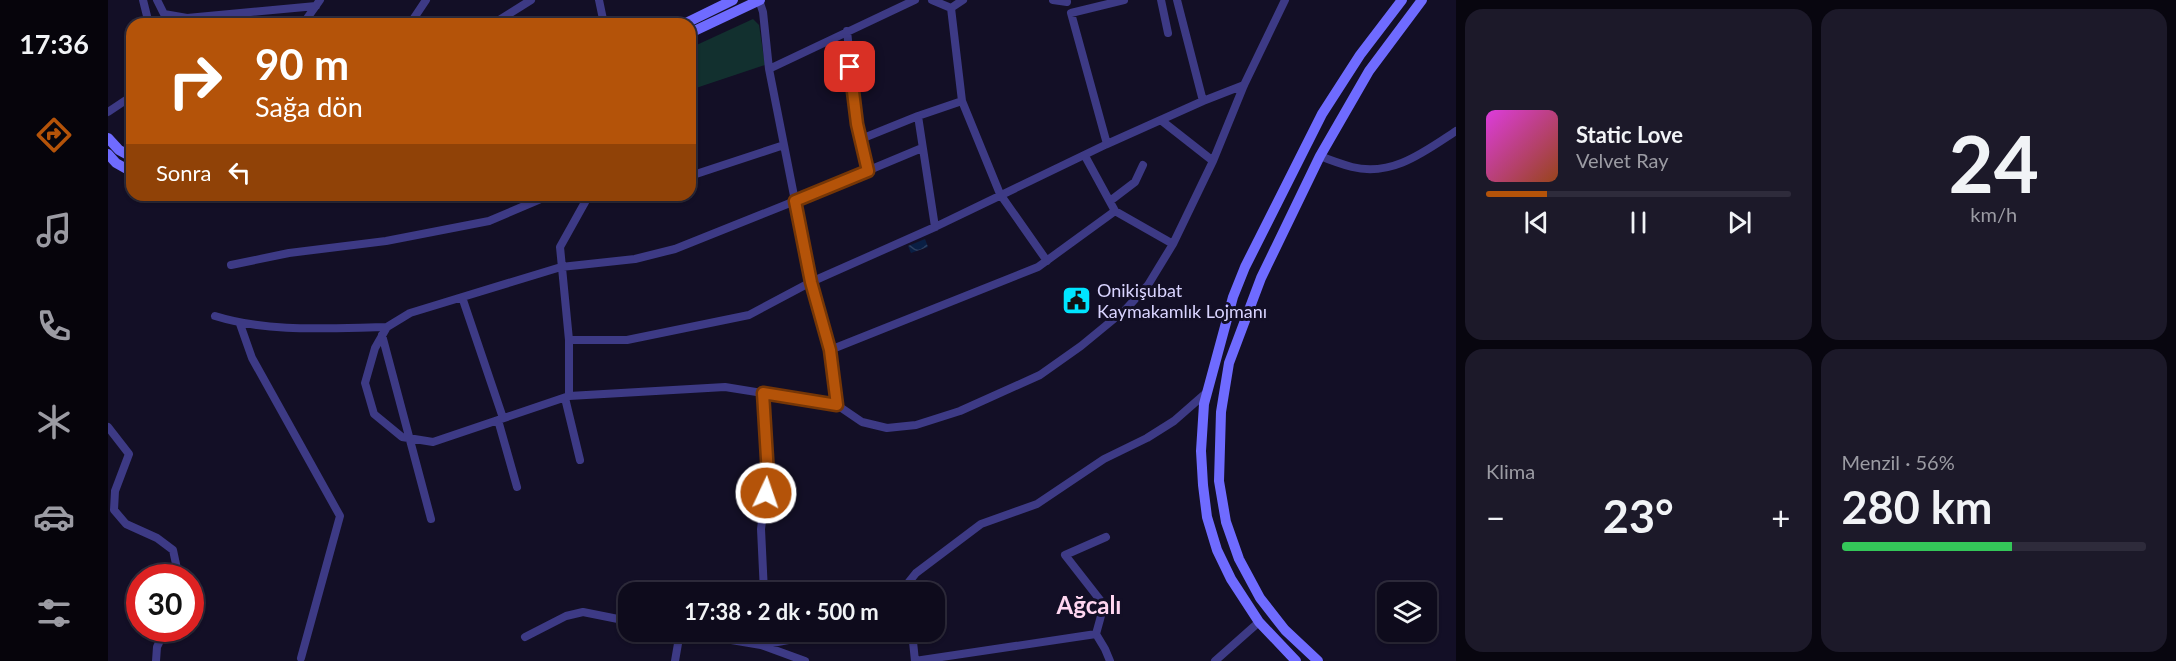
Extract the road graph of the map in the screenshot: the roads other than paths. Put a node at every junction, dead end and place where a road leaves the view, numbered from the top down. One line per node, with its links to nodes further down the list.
1 (143, 0): 22 (street)
2 (157, 0): 18 (street)
3 (426, 0): 24 (street)
4 (531, 0): 25 (street)
5 (599, 0): 26 (street)
6 (733, 0): 27 (main road)
7 (760, 0): 28 (main road); 31 (street)
8 (915, 0): 29 (street)
9 (932, 0): 20 (street)
10 (963, 0): 20 (street)
11 (1053, 0): 17 (street)
12 (1124, 0): 21 (street)
13 (1161, 0): 30 (street)
14 (1177, 0): 35 (street)
15 (1285, 0): 32 (street)
16 (1402, 0): 73 (main road)
17 (1067, 1): 21 (street)
18 (318, 3): 23 (street)
19 (1416, 3): 48 (main road)
20 (951, 8): 34 (street)
21 (1071, 13): 42 (street)
22 (148, 18)
23 (307, 18)
24 (414, 18)
25 (502, 18)
26 (603, 18)
27 (696, 18)
28 (696, 30)
29 (847, 32): 31 (street); 41 (street)
30 (1168, 33)
31 (769, 69): 43 (street)
32 (1244, 85): 35 (street); 49 (street)
33 (126, 100): 36 (street)
34 (962, 101): 37 (street); 54 (street)
35 (1203, 101): 38 (street)
36 (108, 112)
37 (918, 116): 41 (street); 44 (street)
38 (1162, 121): 42 (street); 49 (street)
39 (1456, 131): 48 (street)
40 (108, 138): 46 (main road)
41 (861, 140): 52 (street)
42 (1107, 144): 47 (street)
43 (784, 145): 53 (street); 57 (street)
44 (922, 148): 52 (street); 60 (street)
45 (108, 154): 51 (main road)
46 (126, 154)
47 (1085, 156): 54 (street); 58 (street)
48 (1320, 156): 105 (main road)
49 (1213, 161): 61 (street)
50 (1143, 165): 58 (street)
51 (126, 169)
52 (868, 171): 57 (street)
53 (696, 174)
54 (1000, 194): 60 (street); 62 (street)
55 (536, 201): 63 (street)
56 (586, 201): 64 (street)
57 (795, 201): 64 (street); 65 (street)
58 (1110, 201): 59 (street)
59 (1116, 211): 61 (street); 62 (street)
60 (935, 227): 65 (street)
61 (1173, 244): 76 (street)
62 (1047, 261): 72 (street)
63 (231, 265)
64 (561, 267): 66 (street); 71 (street)
65 (811, 282): 71 (street); 72 (street)
66 (462, 297): 69 (street); 77 (street)
67 (215, 316): 68 (street)
68 (240, 324): 69 (street); 98 (street)
69 (387, 327): 70 (street)
70 (382, 335): 79 (street); 79 (street)
71 (568, 340): 75 (street)
72 (830, 350): 76 (street)
73 (1207, 392): 86 (street); 88 (main road)
74 (763, 393): 75 (street); 76 (street); 85 (street)
75 (567, 397): 77 (street); 80 (street)
76 (837, 405)
77 (501, 419): 79 (street); 81 (street)
78 (108, 427): 84 (street)
79 (411, 440): 82 (street)
80 (580, 460)
81 (517, 487)
82 (431, 519)
83 (1106, 537): 89 (street)
84 (176, 564)
85 (763, 582)
86 (910, 582)
87 (618, 619): 90 (street)
88 (1259, 622): 103 (street); 104 (main road)
89 (1096, 634): 96 (street); 102 (street)
90 (525, 637)
91 (159, 642): 99 (street)
92 (680, 642): 100 (street)
93 (743, 642): 97 (street)
94 (761, 642): 97 (street)
95 (777, 642): 97 (street)
96 (913, 642)
97 (761, 645): 101 (street)
98 (301, 658)
99 (156, 661)
100 (675, 661)
101 (805, 661)
102 (1110, 661)
103 (1215, 661)
104 (1296, 661)
105 (1318, 661)

